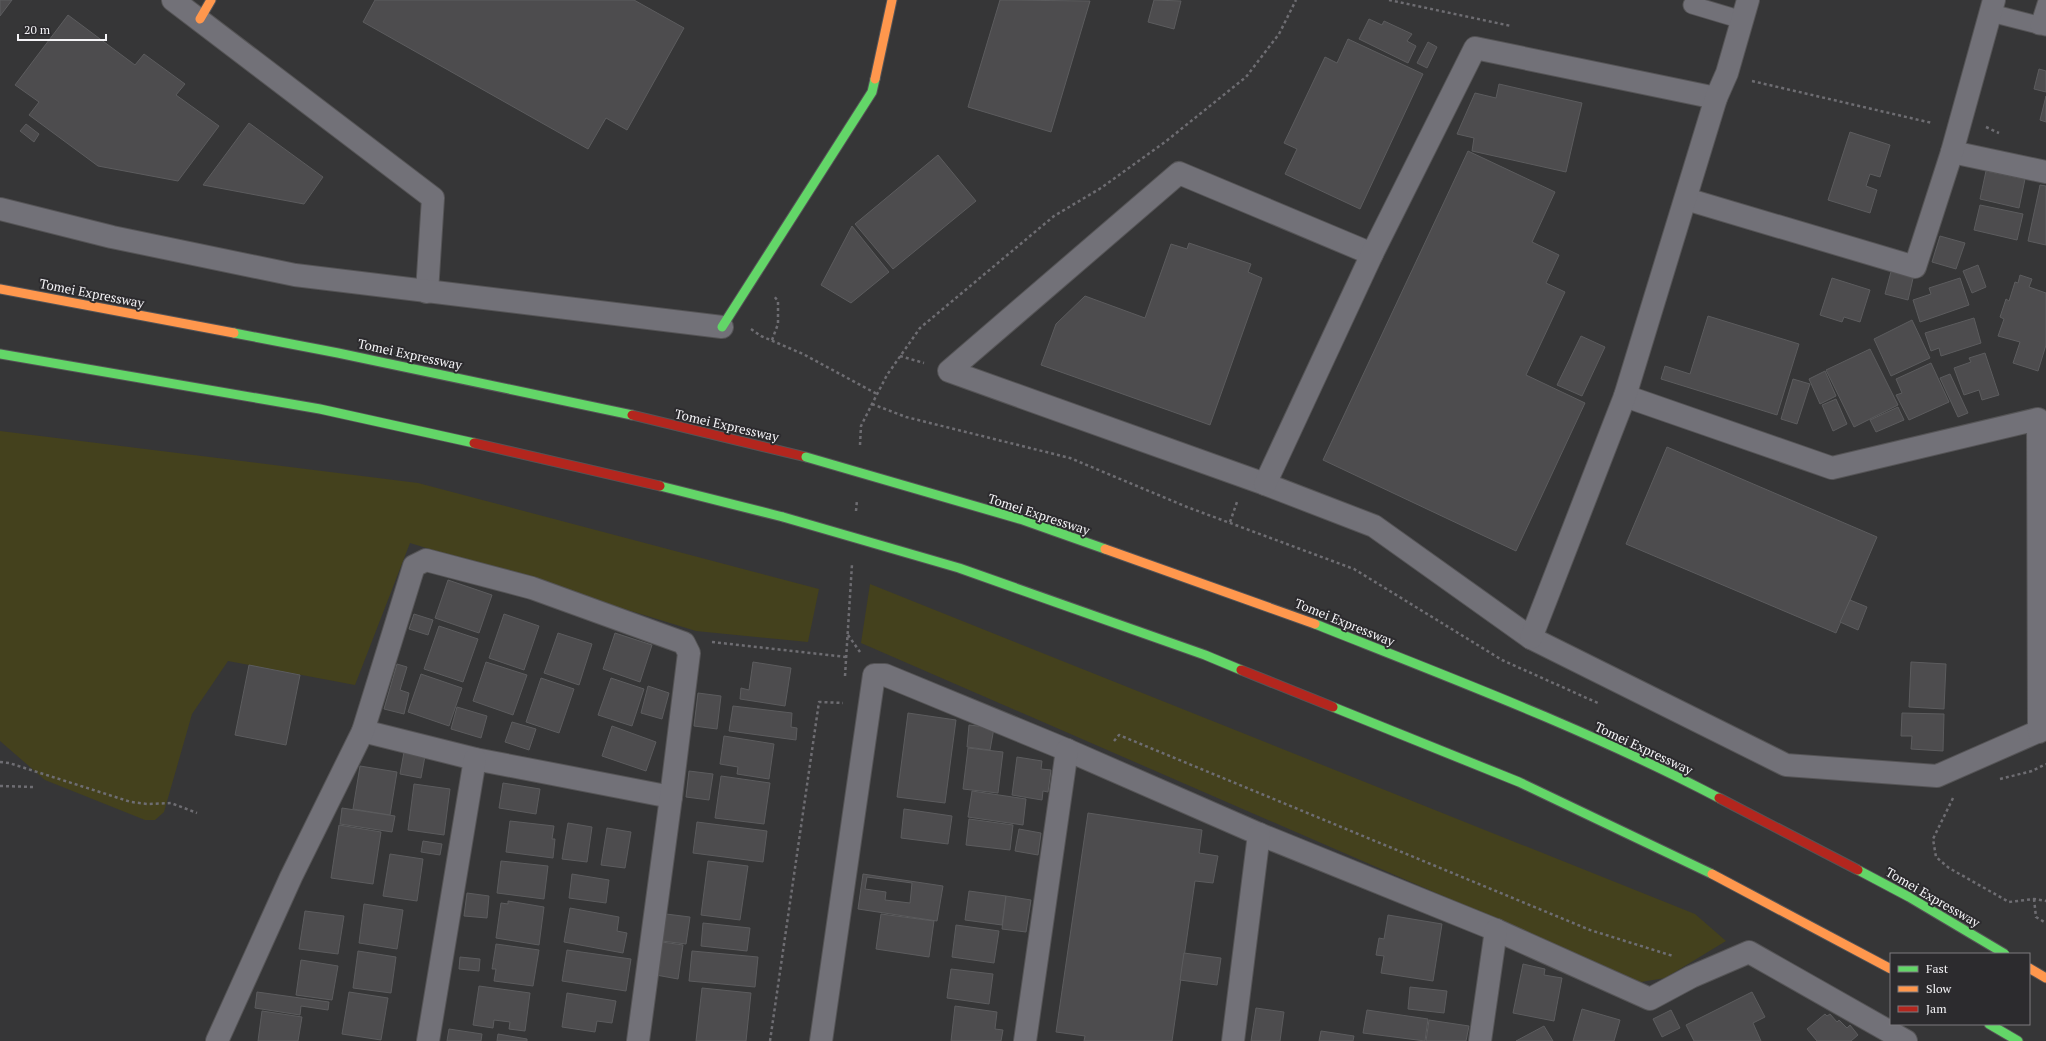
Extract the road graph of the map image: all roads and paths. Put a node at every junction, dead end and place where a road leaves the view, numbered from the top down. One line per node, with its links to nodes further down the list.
1 (173, 0): 9 (street)
2 (211, 0): 9 (main road)
3 (892, 0): 21 (main road)
4 (1296, 0): 24 (path)
5 (2046, 4): 10 (lane)
6 (1692, 5): 8 (lane)
7 (1993, 6): 10 (lane); 12 (street)
8 (1745, 10): 11 (street)
9 (200, 19): 19 (street)
10 (2043, 26)
11 (1716, 98): 14 (street); 16 (street)
12 (1952, 152): 13 (street); 14 (street)
13 (2046, 172)
14 (1686, 199): 26 (street)
15 (0, 209): 19 (street)
16 (1372, 254): 28 (street); 28 (street)
17 (0, 289): 52 (main road, Tomei Expressway, bridge)
18 (769, 291): 22 (path)
19 (427, 292): 21 (street)
20 (746, 326): 22 (path)
21 (722, 328)
22 (772, 340): 25 (path)
23 (0, 354): 53 (main road, bridge)
24 (887, 375)
25 (877, 394)
26 (1625, 396): 29 (street); 34 (street)
27 (872, 404): 33 (path)
28 (1265, 484): 29 (street)
29 (1531, 638): 34 (street)
30 (684, 643): 31 (path); 35 (street); 45 (street)
31 (846, 657)
32 (843, 703): 61 (path)
33 (1603, 706)
34 (2042, 730)
35 (363, 731): 37 (street); 58 (street)
36 (1067, 750): 38 (street); 62 (street); 63 (street)
37 (475, 759): 45 (street); 59 (street)
38 (1093, 761): 47 (street); 55 (path)
39 (0, 762): 46 (path)
40 (2046, 764): 41 (path)
41 (1995, 780)
42 (0, 786): 43 (path)
43 (34, 787)
44 (1954, 796): 48 (path)
45 (671, 797): 60 (street)
46 (197, 813)
47 (1259, 834): 51 (street); 64 (street)
48 (2034, 899): 49 (path); 50 (path)
49 (2046, 901)
50 (2046, 924)
51 (1496, 930): 55 (street); 65 (street)
52 (2003, 953)
53 (1890, 968)
54 (2030, 969): 56 (main road)
55 (1691, 977): 66 (street)
56 (2046, 978)
57 (1991, 1025): 67 (main road)
58 (217, 1041)
59 (428, 1041)
60 (638, 1041)
61 (770, 1041)
62 (820, 1041)
63 (1025, 1041)
64 (1233, 1041)
65 (1480, 1041)
66 (1906, 1041)
67 (2018, 1041)

